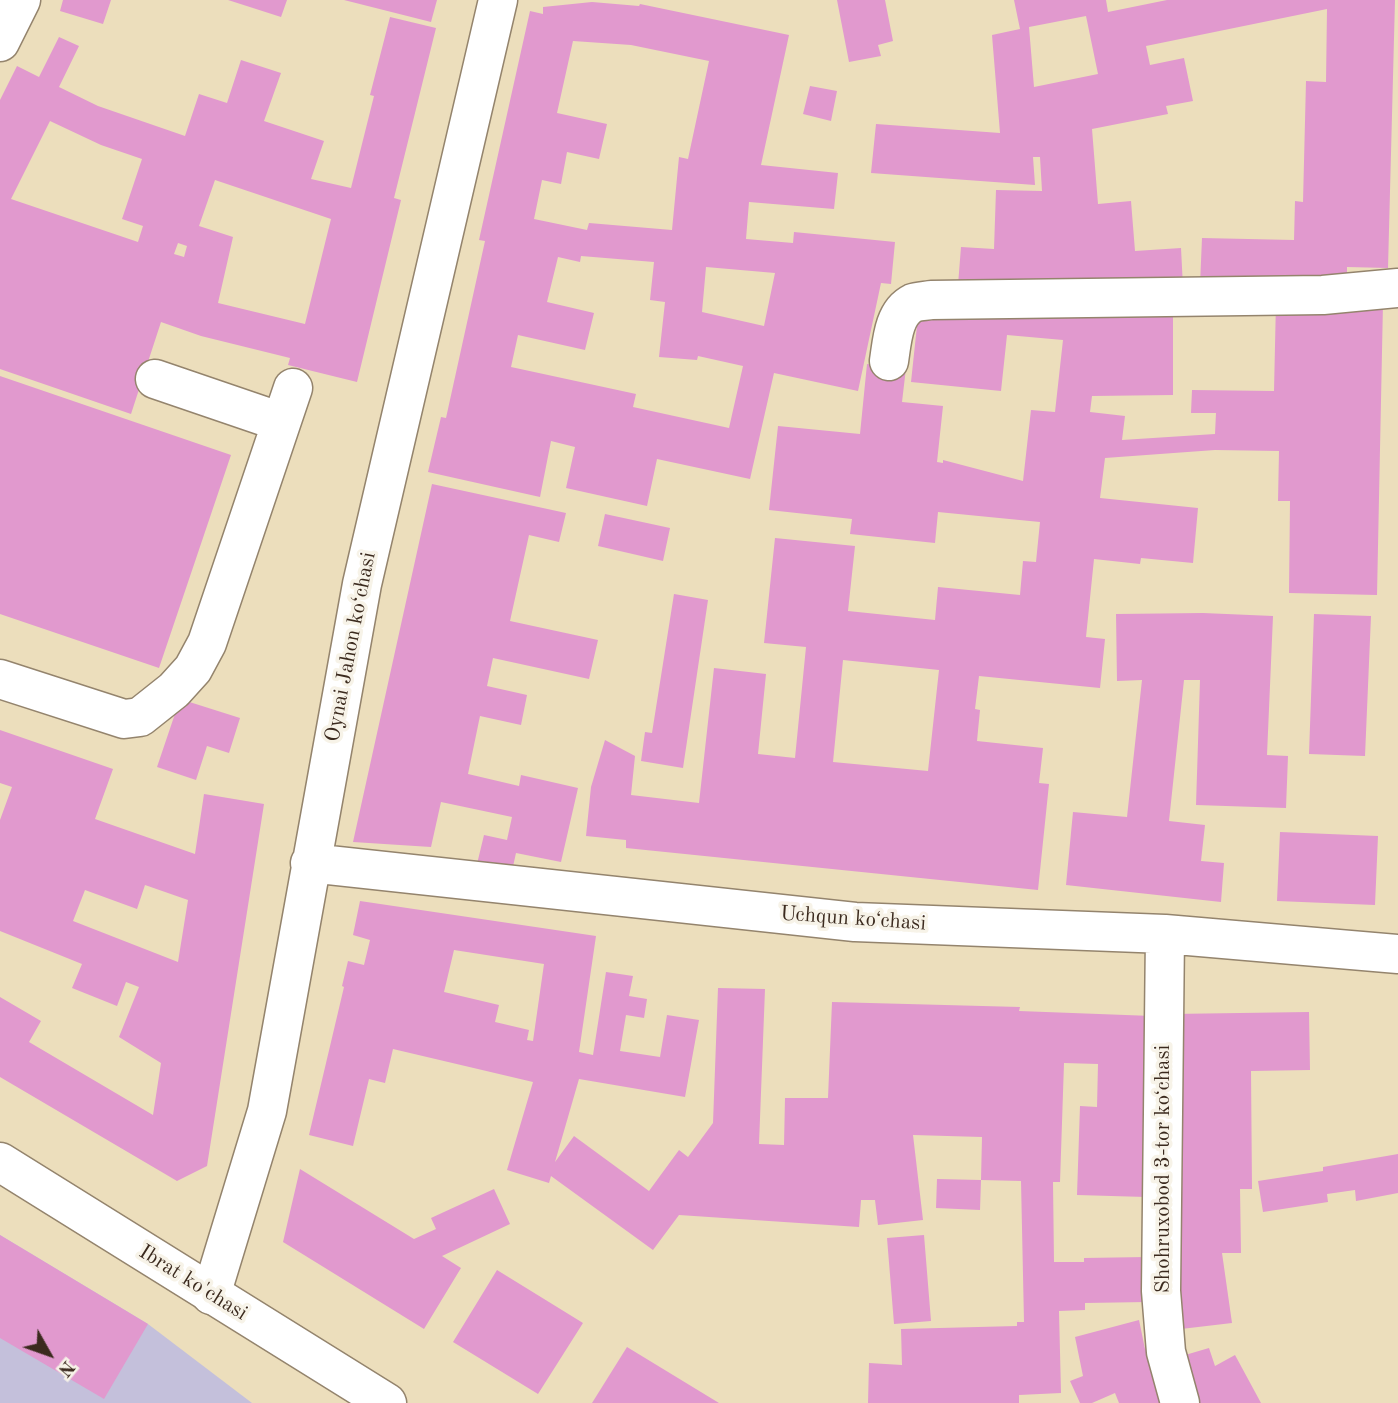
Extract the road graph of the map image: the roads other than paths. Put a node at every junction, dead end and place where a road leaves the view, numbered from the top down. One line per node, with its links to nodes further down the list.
1 (20, 0): 3 (street)
2 (498, 0): 8 (street, Oynai Jahon ko‘chasi)
3 (0, 42)
4 (1398, 288): 5 (street)
5 (889, 361)
6 (155, 379): 7 (street)
7 (0, 679)
8 (310, 863): 9 (street, Uchqun koʻchasi); 12 (street, Oynai Jahon ko‘chasi)
9 (1165, 934): 10 (street, Uchqun koʻchasi); 14 (street, Shohruxobod 3-tor koʻchasi)
10 (1398, 954)
11 (0, 1162): 12 (street, Ibrat ko'chasi)
12 (211, 1295): 13 (street, Ibrat ko'chasi)
13 (387, 1403)
14 (1180, 1403)

